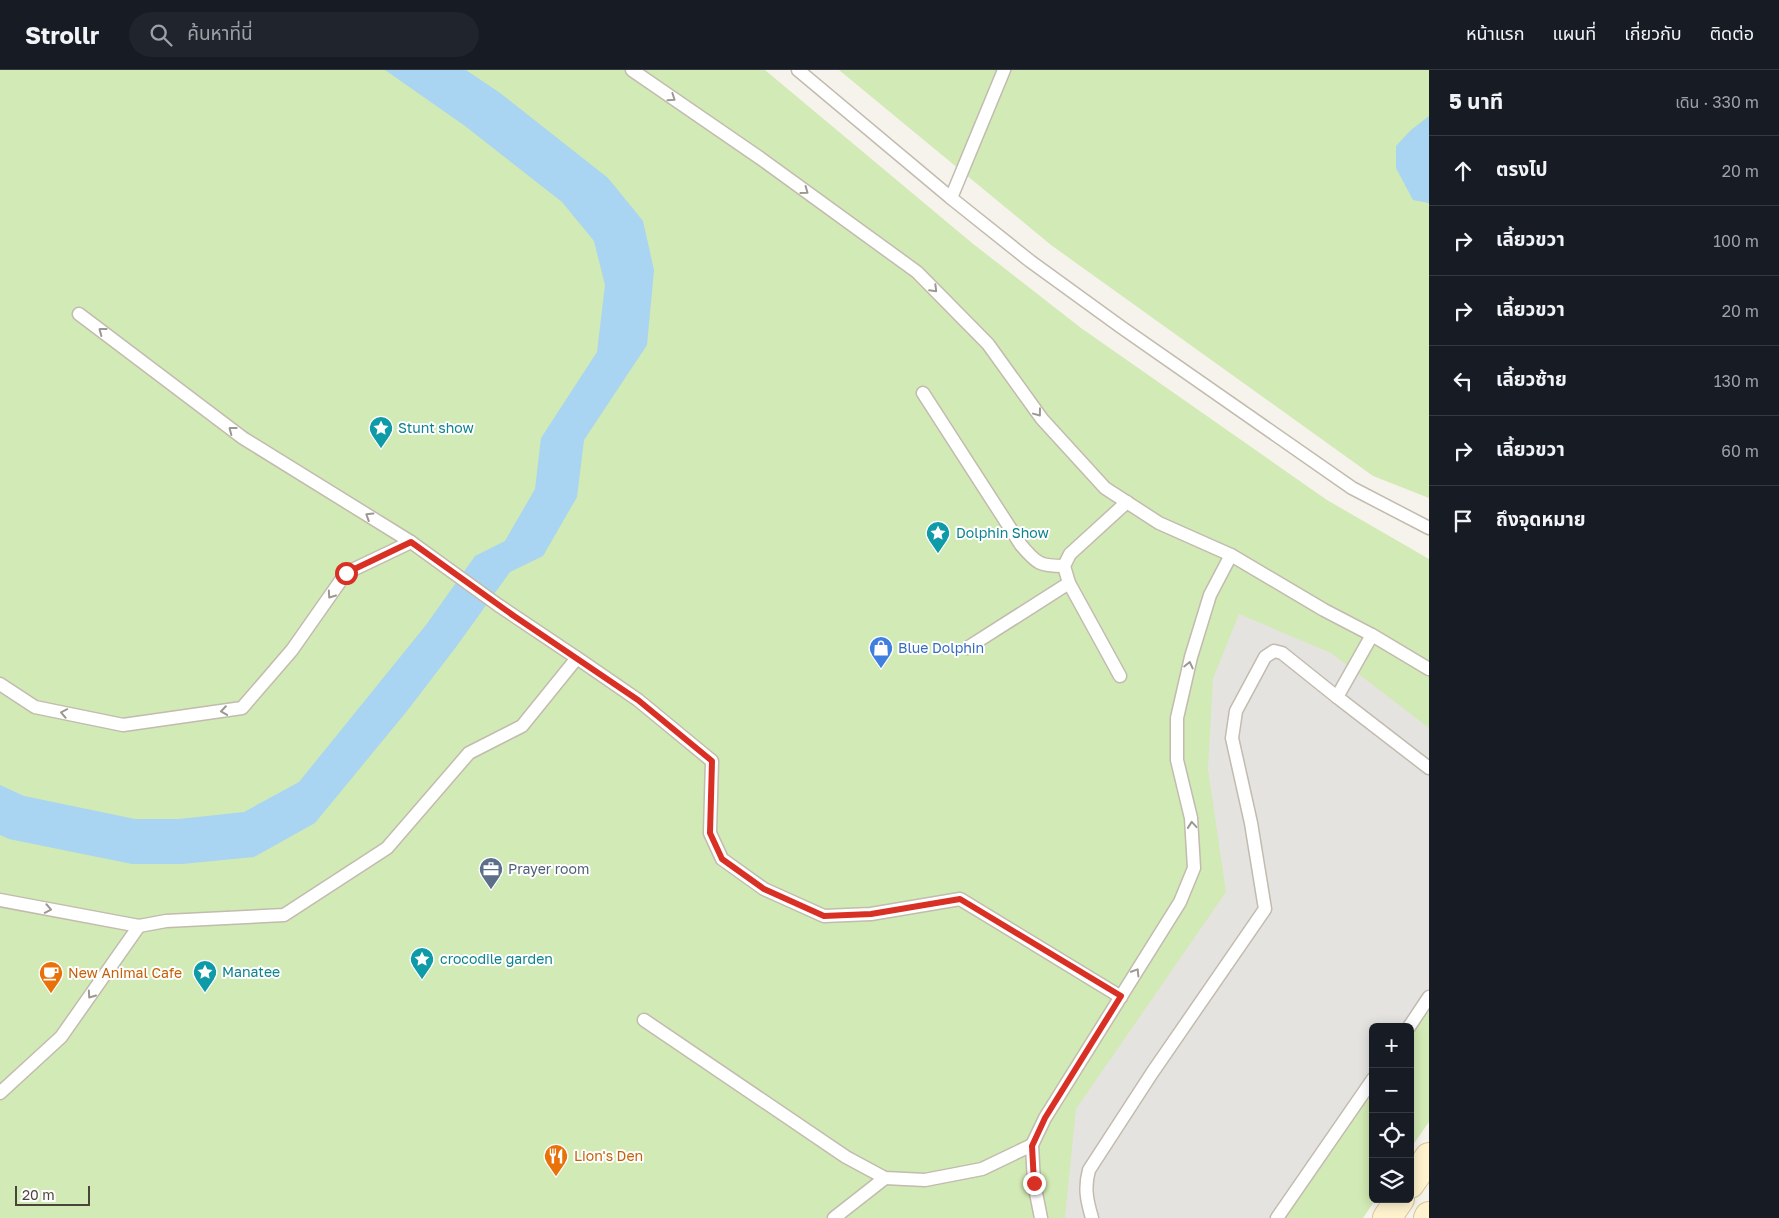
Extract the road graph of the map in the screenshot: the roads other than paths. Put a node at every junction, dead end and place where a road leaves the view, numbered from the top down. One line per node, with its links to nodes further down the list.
1 (632, 70): 7 (lane, one-way to 7)
2 (798, 70): 4 (lane)
3 (1004, 70): 4 (lane)
4 (951, 198): 8 (lane)
5 (79, 314): 9 (lane, one-way to 5)
6 (923, 393): 11 (lane)
7 (1127, 502): 10 (lane); 11 (lane)
8 (1429, 528)
9 (411, 542): 15 (lane); 18 (lane, one-way to 18)
10 (1231, 555): 13 (lane); 23 (lane, one-way to 10)
11 (1064, 566): 12 (lane)
12 (1069, 583): 14 (lane); 17 (lane)
13 (1372, 635): 16 (lane); 19 (lane)
14 (967, 648)
15 (576, 658): 22 (lane); 23 (lane)
16 (1429, 669)
17 (1120, 676)
18 (0, 684)
19 (1337, 697): 20 (lane); 36 (lane)
20 (1429, 768)
21 (0, 900): 22 (lane, one-way to 22)
22 (139, 926): 28 (lane, one-way to 28)
23 (1121, 996): 29 (lane)
24 (1429, 997): 26 (lane)
25 (644, 1020): 31 (lane)
26 (1412, 1023)
27 (1369, 1085): 37 (lane)
28 (0, 1093)
29 (1032, 1146): 31 (lane); 35 (lane)
30 (1429, 1157): 32 (street)
31 (885, 1178): 34 (lane)
32 (1414, 1178)
33 (1397, 1203): 38 (street)
34 (834, 1218)
35 (1041, 1218)
36 (1092, 1218)
37 (1278, 1218)
38 (1387, 1218)

